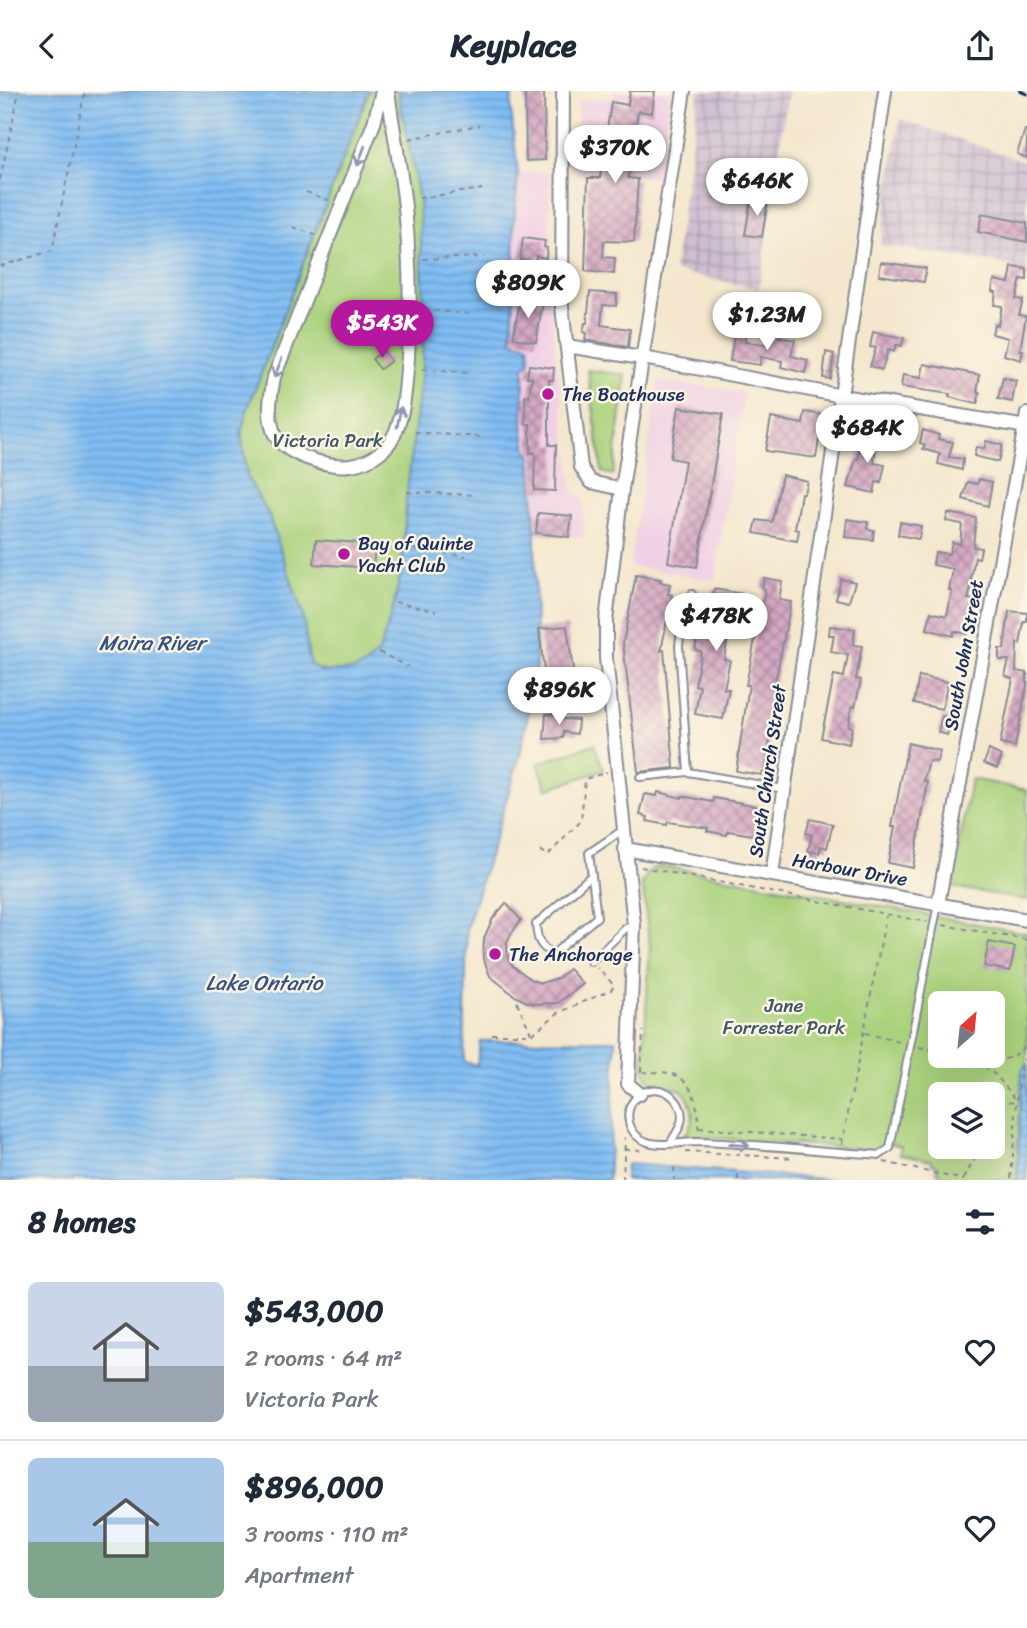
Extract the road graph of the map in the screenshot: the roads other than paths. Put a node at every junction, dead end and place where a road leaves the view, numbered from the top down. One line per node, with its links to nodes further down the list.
1 (383, 91): 2 (street, one-way to 2)
2 (388, 91)
3 (563, 91): 6 (street)
4 (684, 91): 7 (street)
5 (886, 91): 8 (street, South Church Street)
6 (567, 346): 7 (street); 10 (street)
7 (643, 358): 8 (street); 10 (street)
8 (842, 396): 9 (street); 14 (street, South Church Street)
9 (1026, 422): 19 (street, South John Street)
10 (622, 489): 15 (street)
11 (692, 594): 12 (lane)
12 (688, 772): 13 (lane); 14 (lane)
13 (640, 777)
14 (784, 789): 17 (street, South Church Street)
15 (623, 830): 16 (street); 18 (lane)
16 (625, 849): 17 (street, Harbour Drive); 21 (street)
17 (772, 874): 19 (street, Harbour Drive)
18 (592, 875): 18 (lane)
19 (938, 904): 20 (street, Harbour Drive); 24 (lane, one-way to 19)
20 (1027, 919)
21 (634, 925): 22 (lane); 23 (street)
22 (591, 962)
23 (640, 1094): 24 (lane); 24 (lane)
24 (671, 1142)

